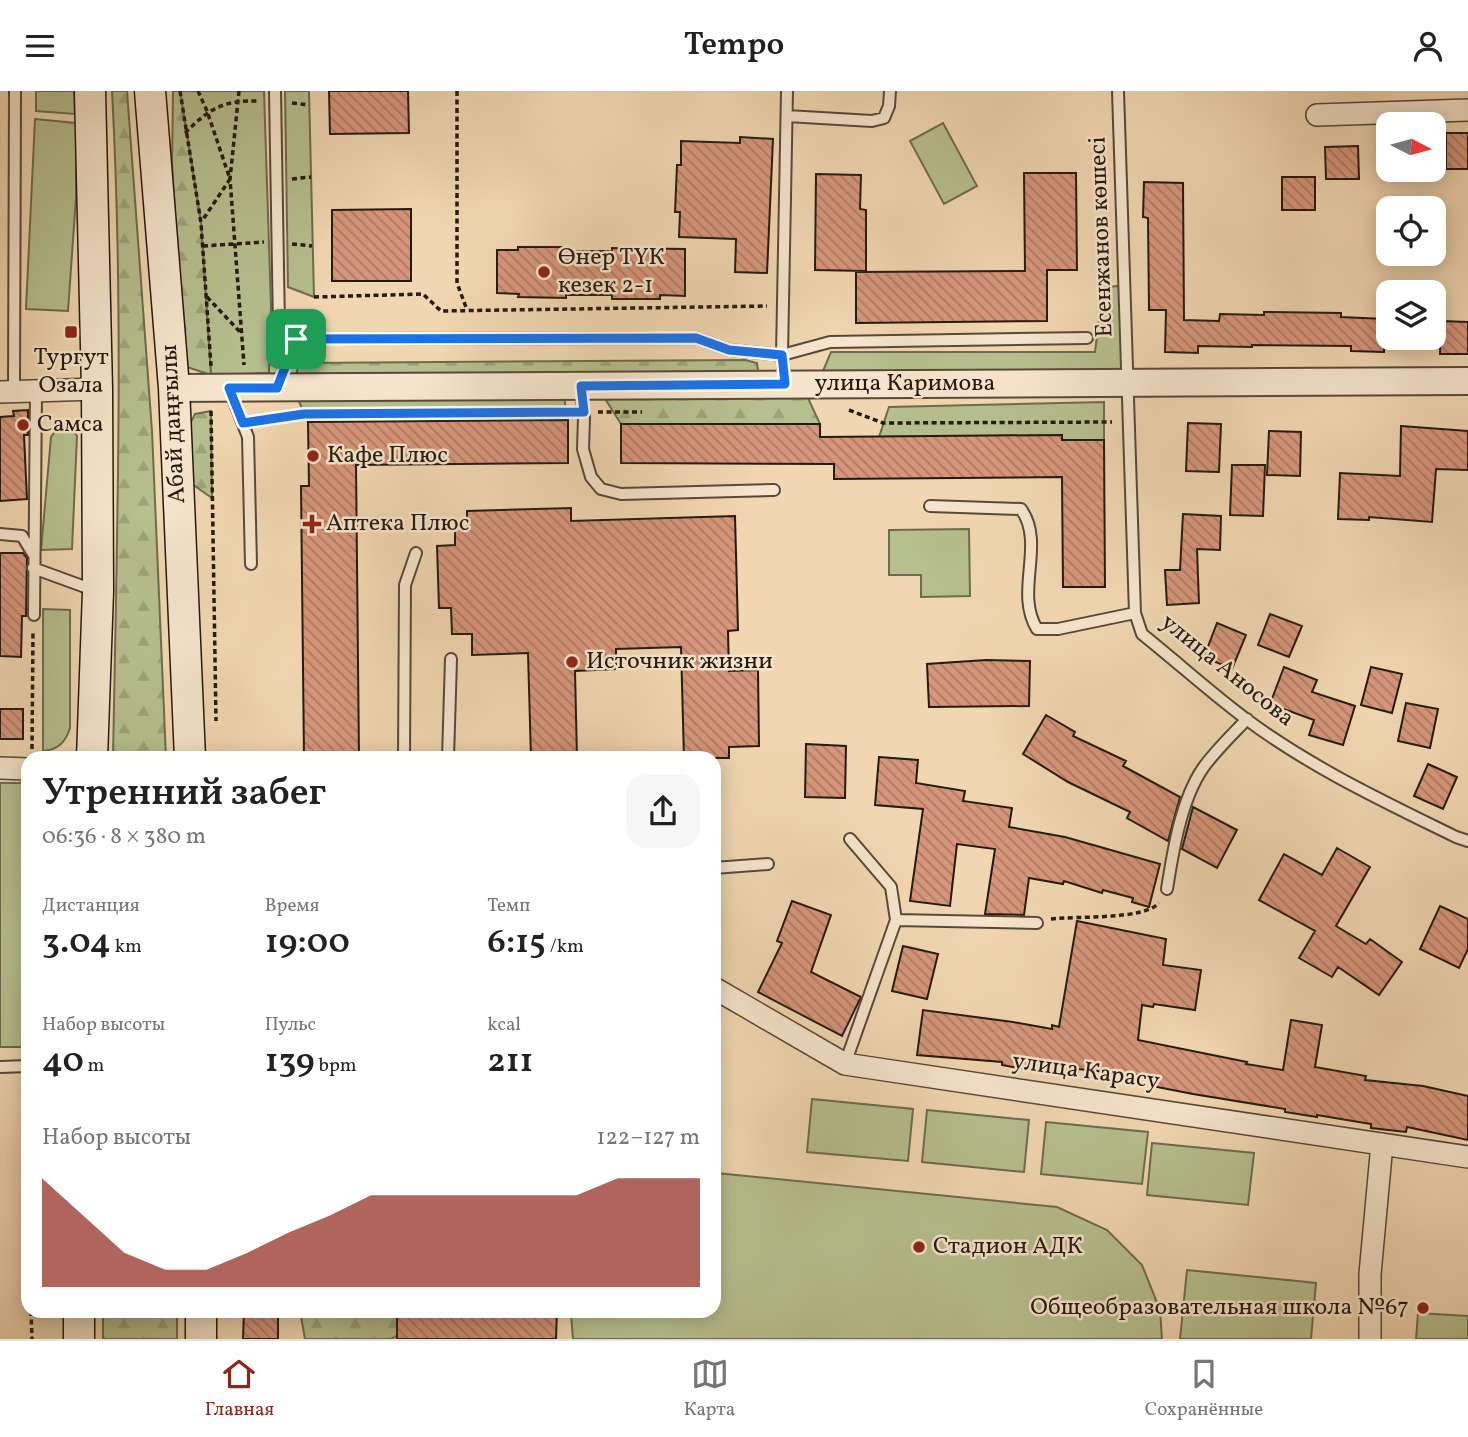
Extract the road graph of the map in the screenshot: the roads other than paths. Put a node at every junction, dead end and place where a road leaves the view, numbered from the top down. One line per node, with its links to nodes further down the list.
1 (15, 91): 22 (lane)
2 (90, 91): 21 (main road)
3 (150, 91): 19 (main road, Абай даңғылы)
4 (787, 91): 10 (lane)
5 (890, 91): 10 (lane)
6 (1118, 91): 16 (lane, Есенжанов көшесі)
7 (275, 96): 12 (lane)
8 (1468, 110): 9 (street)
9 (1317, 115)
10 (787, 116): 13 (lane)
11 (1087, 338): 13 (lane)
12 (296, 339): 13 (lane); 20 (lane)
13 (782, 355): 17 (lane)
14 (228, 379): 19 (street, улица Каримова); 20 (street, улица Каримова); 29 (lane)
15 (1468, 381): 16 (street, улица Каримова)
16 (1127, 382): 17 (street, улица Каримова); 32 (lane, улица Аносова)
17 (785, 384): 18 (street, улица Каримова)
18 (581, 386): 20 (street, улица Каримова); 24 (lane)
19 (174, 388): 37 (main road, Абай даңғылы)
20 (277, 388)
21 (97, 389): 23 (street); 31 (main road)
22 (7, 391): 23 (street)
23 (36, 391): 27 (lane)
24 (774, 490)
25 (930, 506): 32 (lane)
26 (0, 534): 27 (lane)
27 (33, 554): 30 (lane)
28 (416, 554): 38 (lane)
29 (251, 564)
30 (33, 568): 31 (lane); 33 (lane)
31 (98, 591): 36 (main road)
32 (1135, 613): 35 (lane, улица Аносова)
33 (34, 615)
34 (452, 659): 39 (lane)
35 (1247, 719): 43 (lane, улица Аносова); 46 (lane)
36 (92, 751)
37 (190, 751)
38 (404, 751)
39 (448, 751)
40 (0, 768): 41 (street)
41 (21, 769)
42 (850, 839): 47 (lane)
43 (1468, 841)
44 (768, 864): 45 (lane)
45 (721, 867)
46 (1167, 888)
47 (896, 920): 48 (lane); 50 (lane)
48 (1037, 923)
49 (721, 992): 50 (street, улица Карасу)
50 (845, 1064): 53 (street, улица Карасу)
51 (21, 1066): 52 (lane)
52 (0, 1067)
53 (1382, 1144): 54 (street, улица Карасу); 59 (street)
54 (1468, 1157)
55 (79, 1318): 57 (main road)
56 (201, 1318): 58 (main road)
57 (79, 1339)
58 (201, 1339)
59 (1370, 1339)

